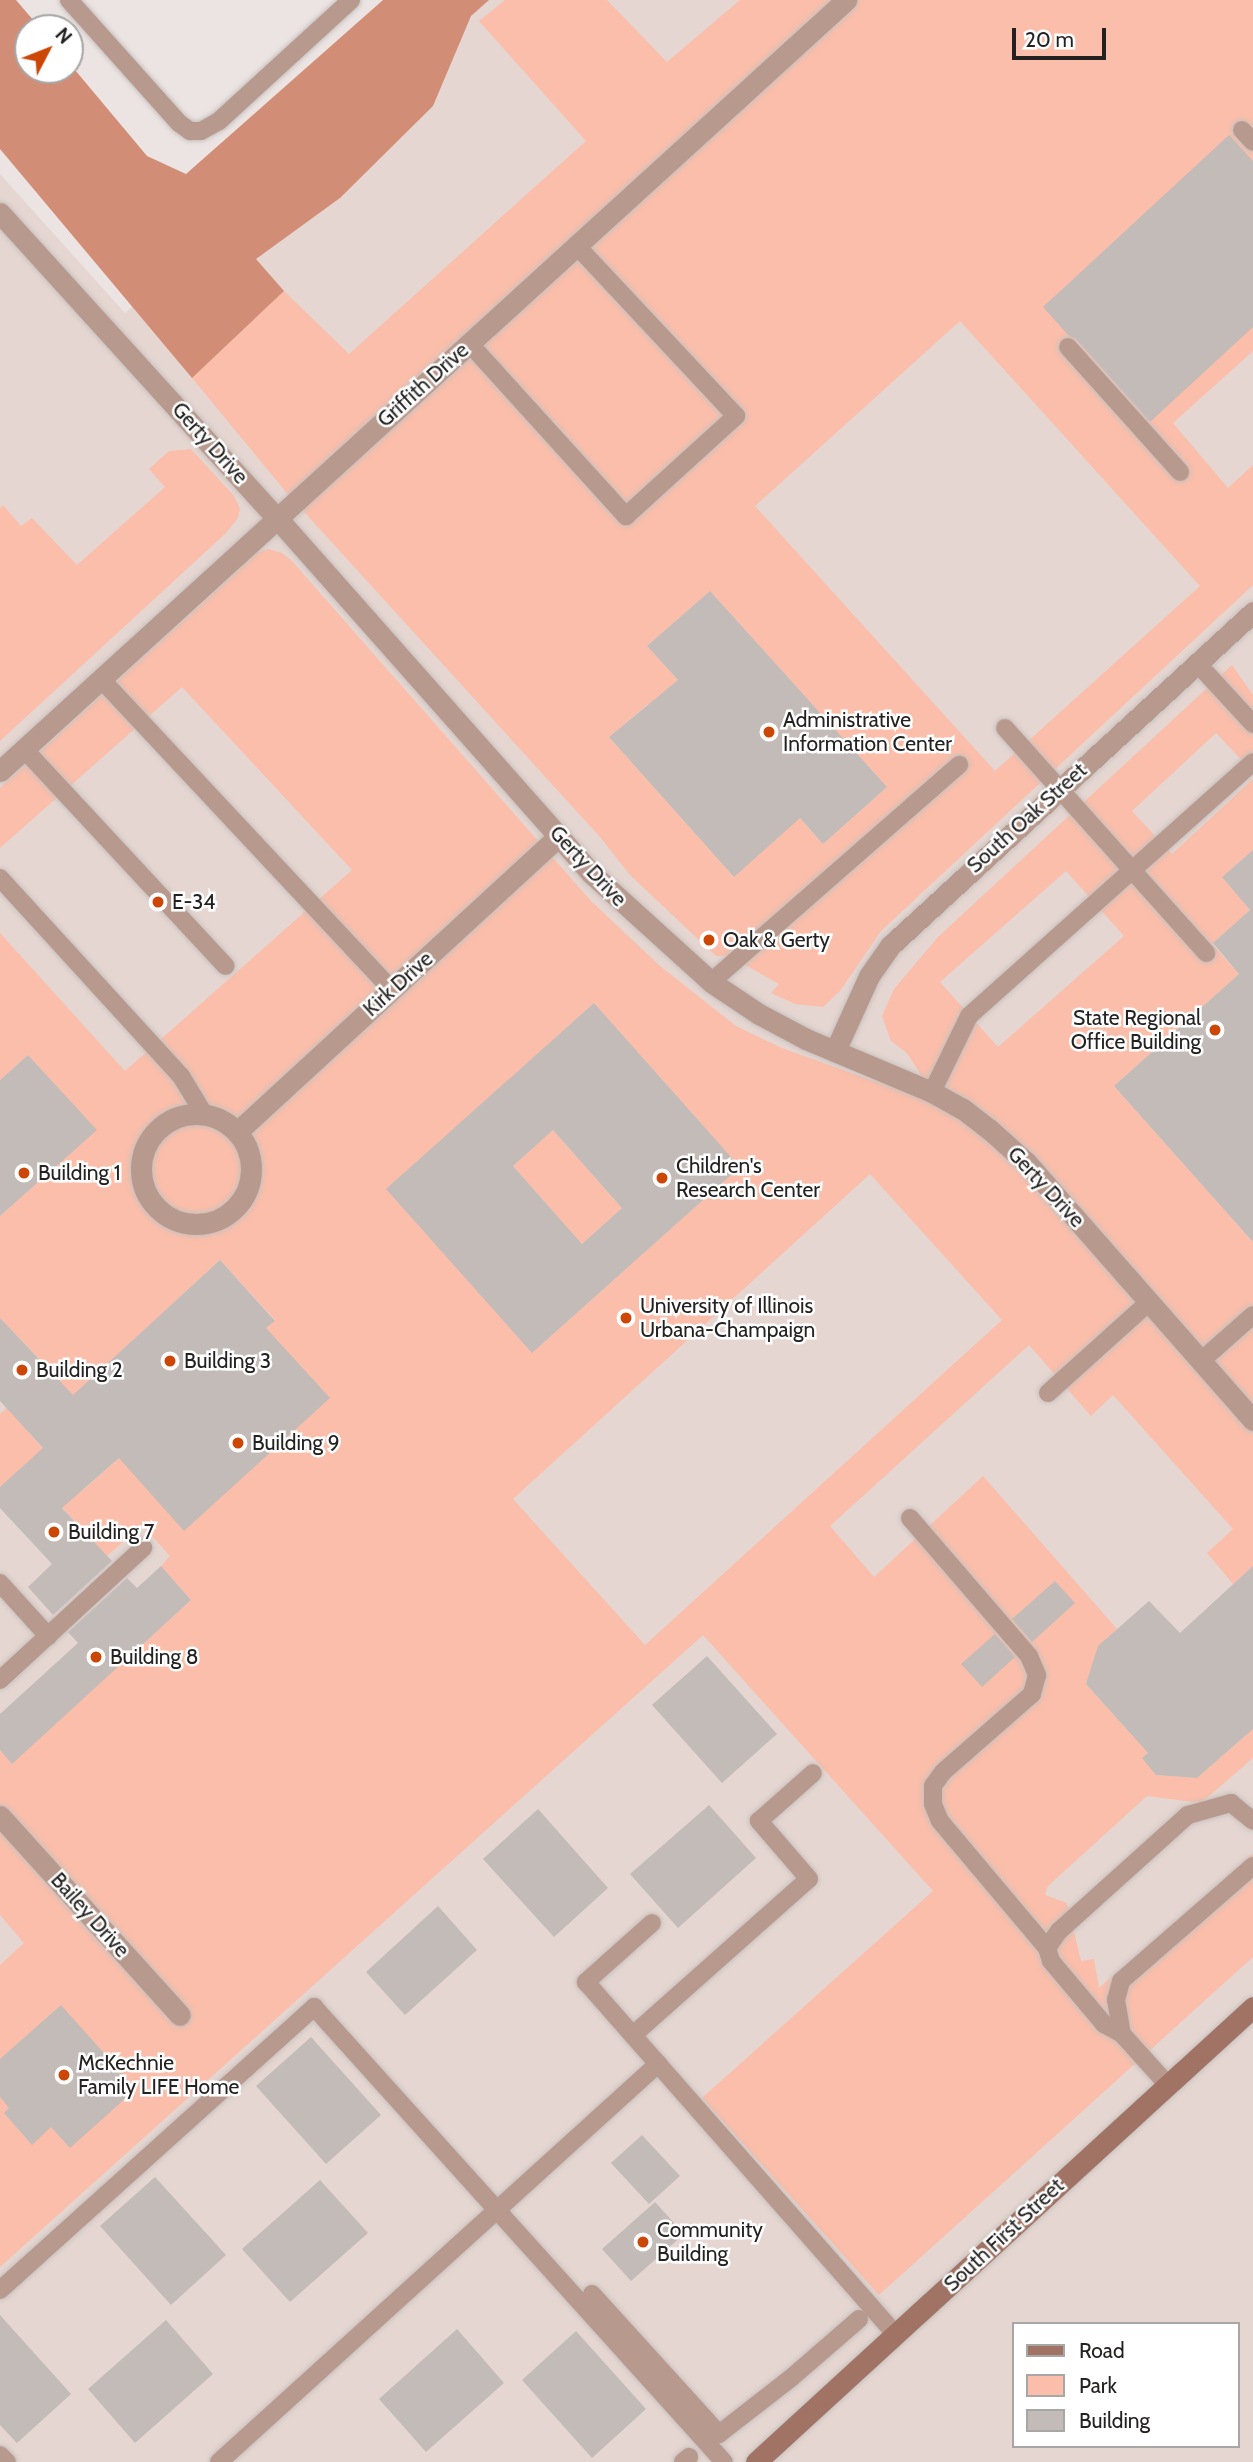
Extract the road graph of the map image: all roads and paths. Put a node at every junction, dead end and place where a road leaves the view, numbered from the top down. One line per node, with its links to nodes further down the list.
1 (69, 0): 2 (lane)
2 (351, 0)
3 (846, 0): 5 (street, Griffith Drive)
4 (0, 213): 9 (street, Gerty Drive)
5 (576, 245): 6 (street, Griffith Drive); 6 (lane)
6 (469, 343): 9 (street, Griffith Drive)
7 (1068, 347): 8 (lane)
8 (1180, 472)
9 (277, 518): 12 (street, Griffith Drive); 20 (street, Gerty Drive)
10 (1253, 612): 11 (street, South Oak Street)
11 (1197, 663): 13 (lane); 19 (street, South Oak Street)
12 (101, 679): 15 (street, Griffith Drive); 26 (lane)
13 (1253, 724)
14 (1005, 729): 19 (lane)
15 (24, 749): 18 (street, Griffith Drive); 24 (lane)
16 (1253, 762): 21 (lane)
17 (958, 765): 25 (lane)
18 (0, 771)
19 (1059, 789): 21 (lane); 27 (street, South Oak Street)
20 (559, 836): 25 (street, Gerty Drive); 26 (street, Kirk Drive)
21 (1132, 870): 23 (lane); 28 (lane)
22 (0, 878): 29 (lane)
23 (1206, 953)
24 (226, 966)
25 (712, 982): 27 (street, Gerty Drive)
26 (392, 990): 30 (street, Kirk Drive)
27 (835, 1051): 28 (street, Gerty Drive)
28 (932, 1092): 31 (street, Gerty Drive)
29 (204, 1114): 30 (street); 30 (street)
30 (237, 1132)
31 (1149, 1302): 33 (street, Gerty Drive); 34 (lane)
32 (1253, 1315): 33 (lane)
33 (1201, 1361): 35 (street, Gerty Drive)
34 (1048, 1393)
35 (1253, 1420)
36 (910, 1518): 46 (lane)
37 (143, 1548): 39 (lane)
38 (0, 1583): 39 (lane)
39 (48, 1636): 40 (lane)
40 (0, 1680)
41 (813, 1773): 50 (lane)
42 (0, 1816): 48 (street, Bailey Drive)
43 (1253, 1821): 46 (lane)
44 (1253, 1866): 49 (lane)
45 (652, 1923): 50 (lane)
46 (1048, 1948): 49 (lane)
47 (1253, 2007): 52 (street, South First Street)
48 (180, 2015)
49 (1122, 2034): 52 (lane)
50 (633, 2035): 51 (lane)
51 (658, 2064): 53 (lane); 57 (lane)
52 (1167, 2084): 57 (street, South First Street)
53 (496, 2210): 54 (lane); 60 (lane); 61 (lane)
54 (0, 2290)
55 (592, 2294): 56 (lane)
56 (859, 2319)
57 (896, 2335): 62 (street, South First Street)
58 (0, 2455): 59 (lane)
59 (7, 2462)
60 (219, 2462)
61 (724, 2462)
62 (756, 2462)

